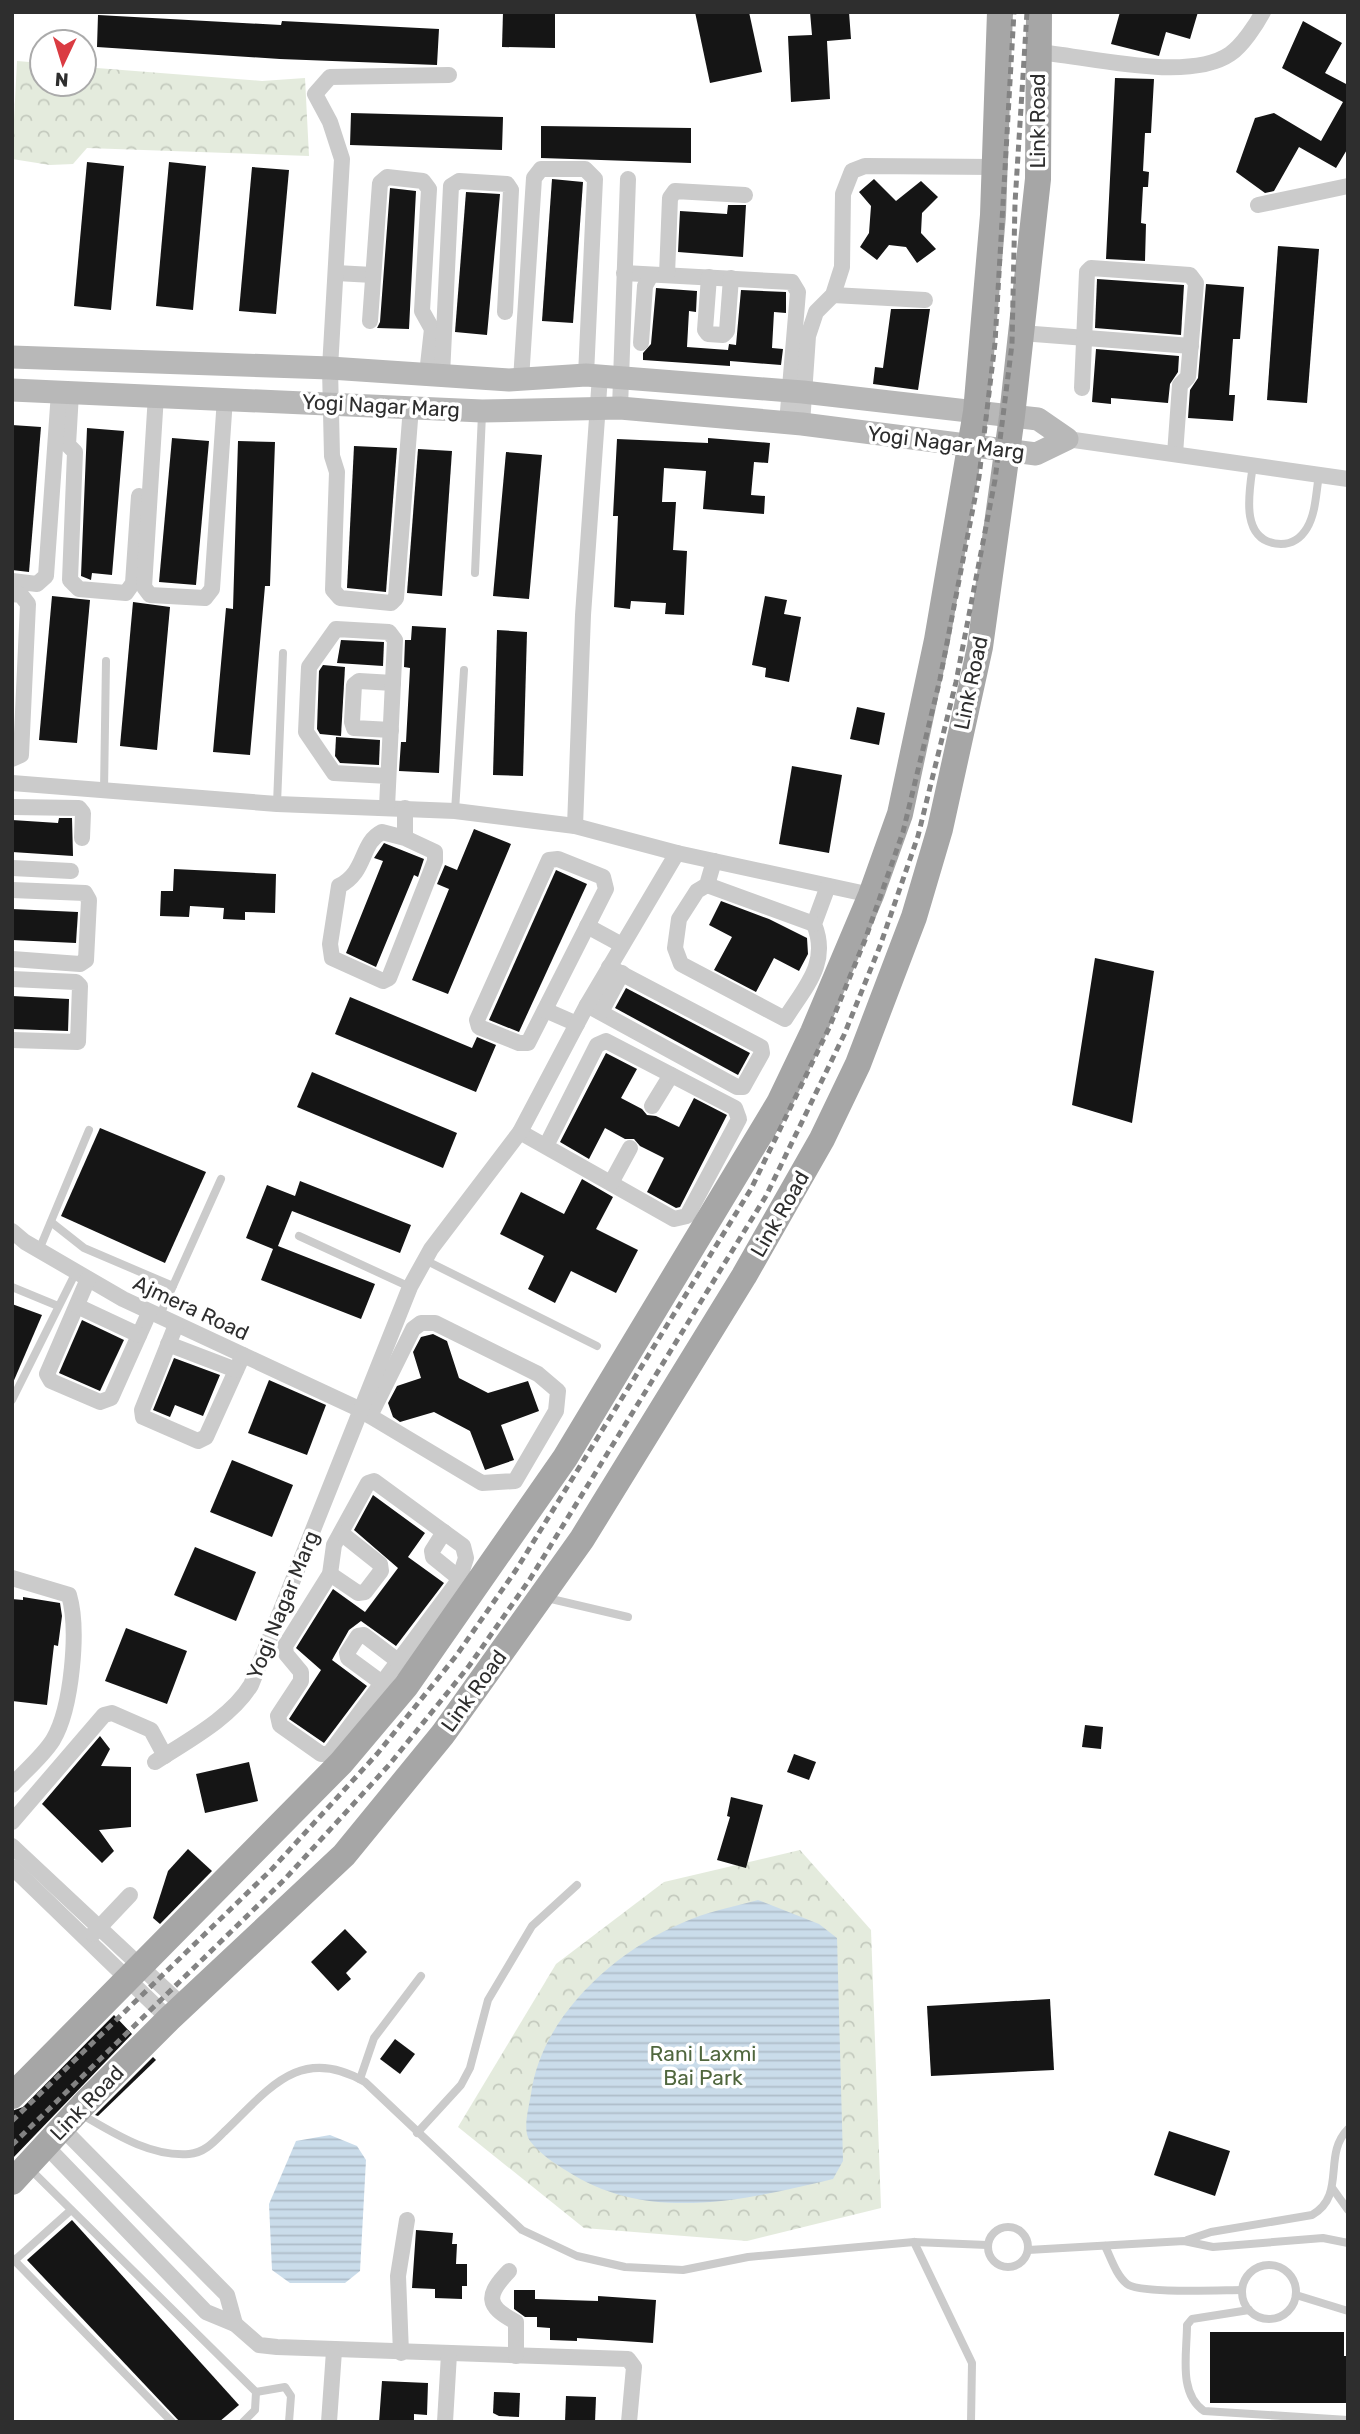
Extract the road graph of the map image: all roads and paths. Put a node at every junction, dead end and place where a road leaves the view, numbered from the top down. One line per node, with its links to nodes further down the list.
1 (1000, 12): 6 (main road, Link Road)
2 (1039, 12): 4 (main road, Link Road)
3 (1264, 12): 4 (street)
4 (1038, 51): 21 (main road, Link Road)
5 (449, 75): 11 (street)
6 (995, 167): 17 (street); 41 (main road, Link Road)
7 (628, 179): 12 (street)
8 (1348, 186): 10 (street)
9 (745, 195): 14 (street)
10 (1258, 205)
11 (336, 273): 13 (street); 26 (street)
12 (624, 273): 14 (street); 28 (street)
13 (373, 275): 20 (street); 27 (street)
14 (659, 275): 15 (street); 23 (street)
15 (709, 278): 16 (street); 16 (street)
16 (731, 278): 33 (street)
17 (834, 295): 18 (street); 33 (street)
18 (925, 300)
19 (505, 312): 27 (street)
20 (370, 321)
21 (1021, 333): 22 (street); 42 (main road, Link Road)
22 (1084, 338): 24 (street); 24 (street); 30 (street)
23 (641, 343)
24 (1191, 346): 47 (street)
25 (12, 357): 26 (street, Yogi Nagar Marg)
26 (330, 368): 27 (street, Yogi Nagar Marg); 36 (street)
27 (435, 375): 29 (street, Yogi Nagar Marg)
28 (602, 377): 29 (street, Yogi Nagar Marg); 29 (street); 33 (street, Yogi Nagar Marg); 38 (street); 39 (street)
29 (521, 380)
30 (1082, 388)
31 (12, 390): 32 (street, Yogi Nagar Marg)
32 (65, 392): 34 (street, Yogi Nagar Marg); 34 (street); 52 (street)
33 (797, 392): 41 (street, Yogi Nagar Marg); 43 (street)
34 (151, 395): 35 (street, Yogi Nagar Marg); 35 (street)
35 (225, 398): 36 (street, Yogi Nagar Marg)
36 (331, 403): 37 (street, Yogi Nagar Marg); 37 (street)
37 (411, 407): 40 (street, Yogi Nagar Marg)
38 (596, 408): 39 (street, Yogi Nagar Marg); 40 (street, Yogi Nagar Marg); 70 (street)
39 (620, 408): 43 (street, Yogi Nagar Marg)
40 (482, 411): 51 (lane)
41 (976, 412): 42 (street, Yogi Nagar Marg); 45 (main road, Link Road)
42 (1012, 416): 44 (street, Yogi Nagar Marg); 46 (main road, Link Road)
43 (794, 424): 45 (street, Yogi Nagar Marg)
44 (1067, 439): 46 (street, Yogi Nagar Marg); 47 (street)
45 (970, 445): 46 (street, Yogi Nagar Marg); 80 (main road, Link Road)
46 (1007, 452): 132 (main road, Link Road)
47 (1175, 454): 48 (street)
48 (1253, 465): 49 (street); 49 (lane)
49 (1319, 475): 50 (street)
50 (1348, 479)
51 (475, 573)
52 (12, 581)
53 (12, 594): 59 (street)
54 (283, 653): 64 (lane)
55 (106, 662): 63 (lane)
56 (464, 670): 69 (lane)
57 (393, 683): 58 (street); 58 (street); 60 (street)
58 (391, 730): 60 (street)
59 (12, 759)
60 (388, 776): 66 (street)
61 (12, 783): 62 (street)
62 (40, 785): 63 (street); 68 (street)
63 (104, 791): 64 (street)
64 (277, 804): 66 (street)
65 (12, 807): 68 (street)
66 (387, 807): 67 (street)
67 (405, 808): 69 (street); 72 (street)
68 (38, 809): 71 (street)
69 (455, 811): 70 (street)
70 (575, 826): 73 (street)
71 (82, 838)
72 (405, 838): 72 (street)
73 (677, 853): 74 (street); 83 (street)
74 (714, 861): 77 (street); 78 (street)
75 (12, 868): 76 (street)
76 (71, 871)
77 (707, 885): 81 (street); 89 (street)
78 (828, 886): 80 (street); 81 (street)
79 (12, 890): 84 (street)
80 (871, 895): 91 (main road, Link Road)
81 (814, 924): 89 (street)
82 (587, 926): 83 (street); 88 (street); 88 (street)
83 (622, 945): 85 (street)
84 (12, 959)
85 (616, 970): 87 (street); 87 (street)
86 (12, 979): 92 (street)
87 (594, 1009): 90 (street)
88 (545, 1010): 90 (street)
89 (785, 1019): 91 (street)
90 (577, 1024): 93 (street)
91 (813, 1032): 123 (main road, Link Road)
92 (12, 1040)
93 (567, 1044): 94 (street); 98 (street)
94 (592, 1055): 95 (street); 99 (street)
95 (671, 1075): 96 (street); 102 (street)
96 (652, 1106)
97 (89, 1130): 103 (lane)
98 (520, 1132): 99 (street); 107 (street)
99 (546, 1146): 102 (street)
100 (630, 1149): 102 (street)
101 (222, 1179): 109 (lane)
102 (611, 1183)
103 (51, 1222): 106 (lane); 109 (lane)
104 (12, 1231): 106 (street, Ajmera Road)
105 (299, 1236): 111 (lane)
106 (39, 1250): 108 (street, Ajmera Road)
107 (425, 1260): 111 (street); 118 (lane)
108 (82, 1275): 112 (lane); 113 (street); 114 (street, Ajmera Road)
109 (173, 1286): 114 (lane)
110 (12, 1287): 112 (lane)
111 (410, 1287): 121 (street)
112 (58, 1306): 120 (lane)
113 (77, 1306): 116 (street); 116 (street)
114 (154, 1315): 115 (street, Ajmera Road); 116 (street)
115 (176, 1325): 117 (street); 119 (street, Ajmera Road)
116 (139, 1335)
117 (169, 1344): 119 (street); 119 (street)
118 (597, 1346)
119 (239, 1363): 121 (street, Ajmera Road)
120 (12, 1400)
121 (364, 1412): 122 (street); 124 (street, Ajmera Road); 126 (street, Yogi Nagar Marg)
122 (556, 1412): 123 (street); 124 (street)
123 (585, 1425): 125 (main road, Link Road)
124 (515, 1481): 125 (street)
125 (539, 1496): 144 (main road, Link Road)
126 (313, 1531): 128 (street); 137 (street, Yogi Nagar Marg)
127 (444, 1532): 128 (street); 131 (street); 131 (street)
128 (338, 1539): 129 (street); 129 (street)
129 (330, 1574): 135 (street)
130 (12, 1578): 136 (street)
131 (459, 1578): 134 (street)
132 (540, 1597): 133 (lane); 146 (main road, Link Road)
133 (628, 1617)
134 (398, 1661): 135 (street); 135 (street)
135 (382, 1683)
136 (12, 1785)
137 (12, 1822)
138 (12, 1846): 142 (street)
139 (12, 1867): 143 (street)
140 (577, 1885): 151 (lane)
141 (130, 1895): 142 (street)
142 (99, 1928): 143 (street); 144 (street)
143 (86, 1941): 144 (street)
144 (132, 1972): 146 (street); 148 (main road, Link Road)
145 (421, 1976): 147 (lane)
146 (176, 2013): 149 (main road, Link Road)
147 (360, 2079): 149 (lane); 151 (lane)
148 (12, 2096)
149 (61, 2128): 152 (main road, Link Road); 169 (street); 169 (street)
150 (1348, 2129): 153 (lane)
151 (416, 2133): 158 (lane)
152 (20, 2174): 154 (lane)
153 (1333, 2189): 155 (lane); 157 (lane)
154 (71, 2210): 163 (lane); 174 (lane)
155 (1348, 2210)
156 (407, 2220): 171 (street)
157 (1184, 2241): 159 (lane); 161 (lane)
158 (914, 2242): 160 (lane); 182 (lane)
159 (1348, 2243)
160 (987, 2245): 162 (lane); 162 (lane)
161 (1105, 2246): 162 (lane); 165 (lane)
162 (1028, 2250)
163 (14, 2259): 176 (lane)
164 (509, 2270): 173 (street)
165 (1242, 2290): 166 (lane); 167 (lane)
166 (1296, 2295): 167 (lane); 168 (lane)
167 (1248, 2310): 175 (lane)
168 (1348, 2311)
169 (235, 2325): 170 (street)
170 (334, 2351): 171 (street); 179 (street)
171 (401, 2353): 172 (street)
172 (449, 2354): 173 (street); 180 (street)
173 (516, 2356): 181 (street)
174 (256, 2392): 177 (lane); 178 (lane)
175 (1348, 2420)
176 (172, 2422)
177 (243, 2422)
178 (289, 2422)
179 (329, 2422)
180 (445, 2422)
181 (629, 2422)
182 (971, 2422)

